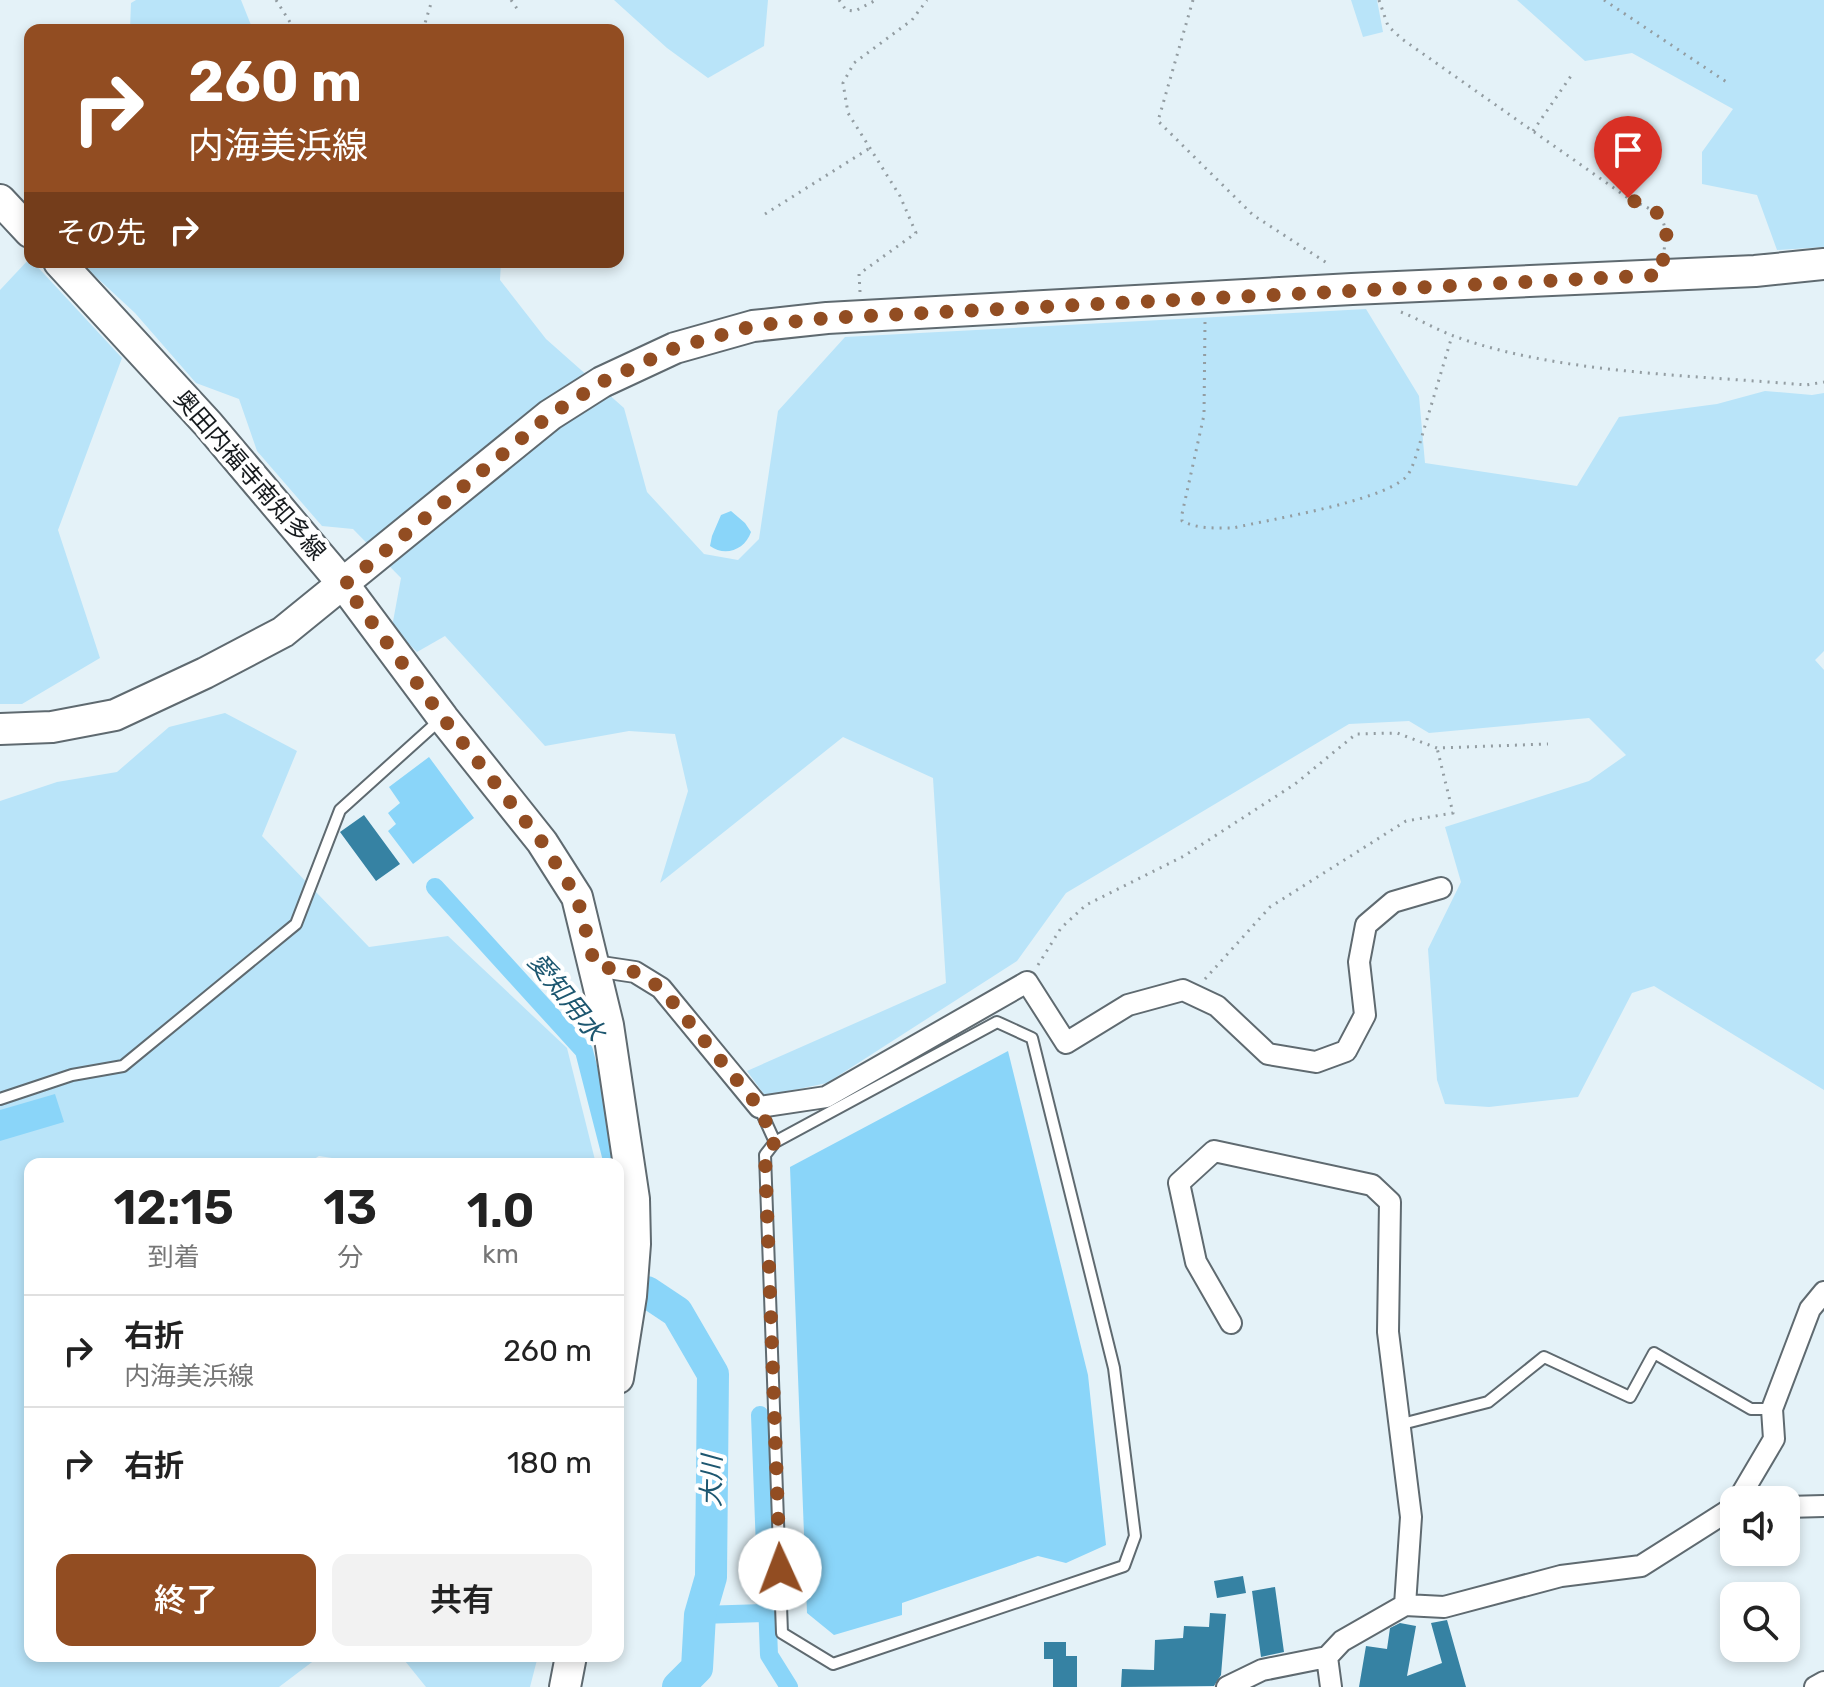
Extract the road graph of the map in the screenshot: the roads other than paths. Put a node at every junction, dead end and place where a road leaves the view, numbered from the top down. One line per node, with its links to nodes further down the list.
1 (0, 200): 2 (main road)
2 (24, 226)
3 (1824, 264): 5 (main road)
4 (65, 268): 5 (main road, 奥田内福寺南知多線)
5 (344, 585): 6 (main road); 7 (main road, 奥田内福寺南知多線)
6 (443, 718): 9 (main road); 10 (lane)
7 (0, 729)
8 (1441, 888): 11 (street)
9 (595, 966): 11 (street); 15 (main road)
10 (0, 1099)
11 (759, 1107): 12 (lane)
12 (775, 1142): 12 (lane)
13 (1824, 1292): 16 (street)
14 (1231, 1323): 17 (street)
15 (624, 1340)
16 (1772, 1409): 17 (lane); 18 (street)
17 (1398, 1425): 22 (street)
18 (1747, 1486)
19 (1824, 1506): 20 (street)
20 (1800, 1507)
21 (1720, 1516): 22 (street)
22 (1405, 1605): 23 (street)
23 (1327, 1657): 27 (street); 28 (street)
24 (570, 1662): 26 (main road)
25 (1824, 1682): 29 (street)
26 (565, 1687)
27 (1227, 1687)
28 (1331, 1687)
29 (1815, 1687)

